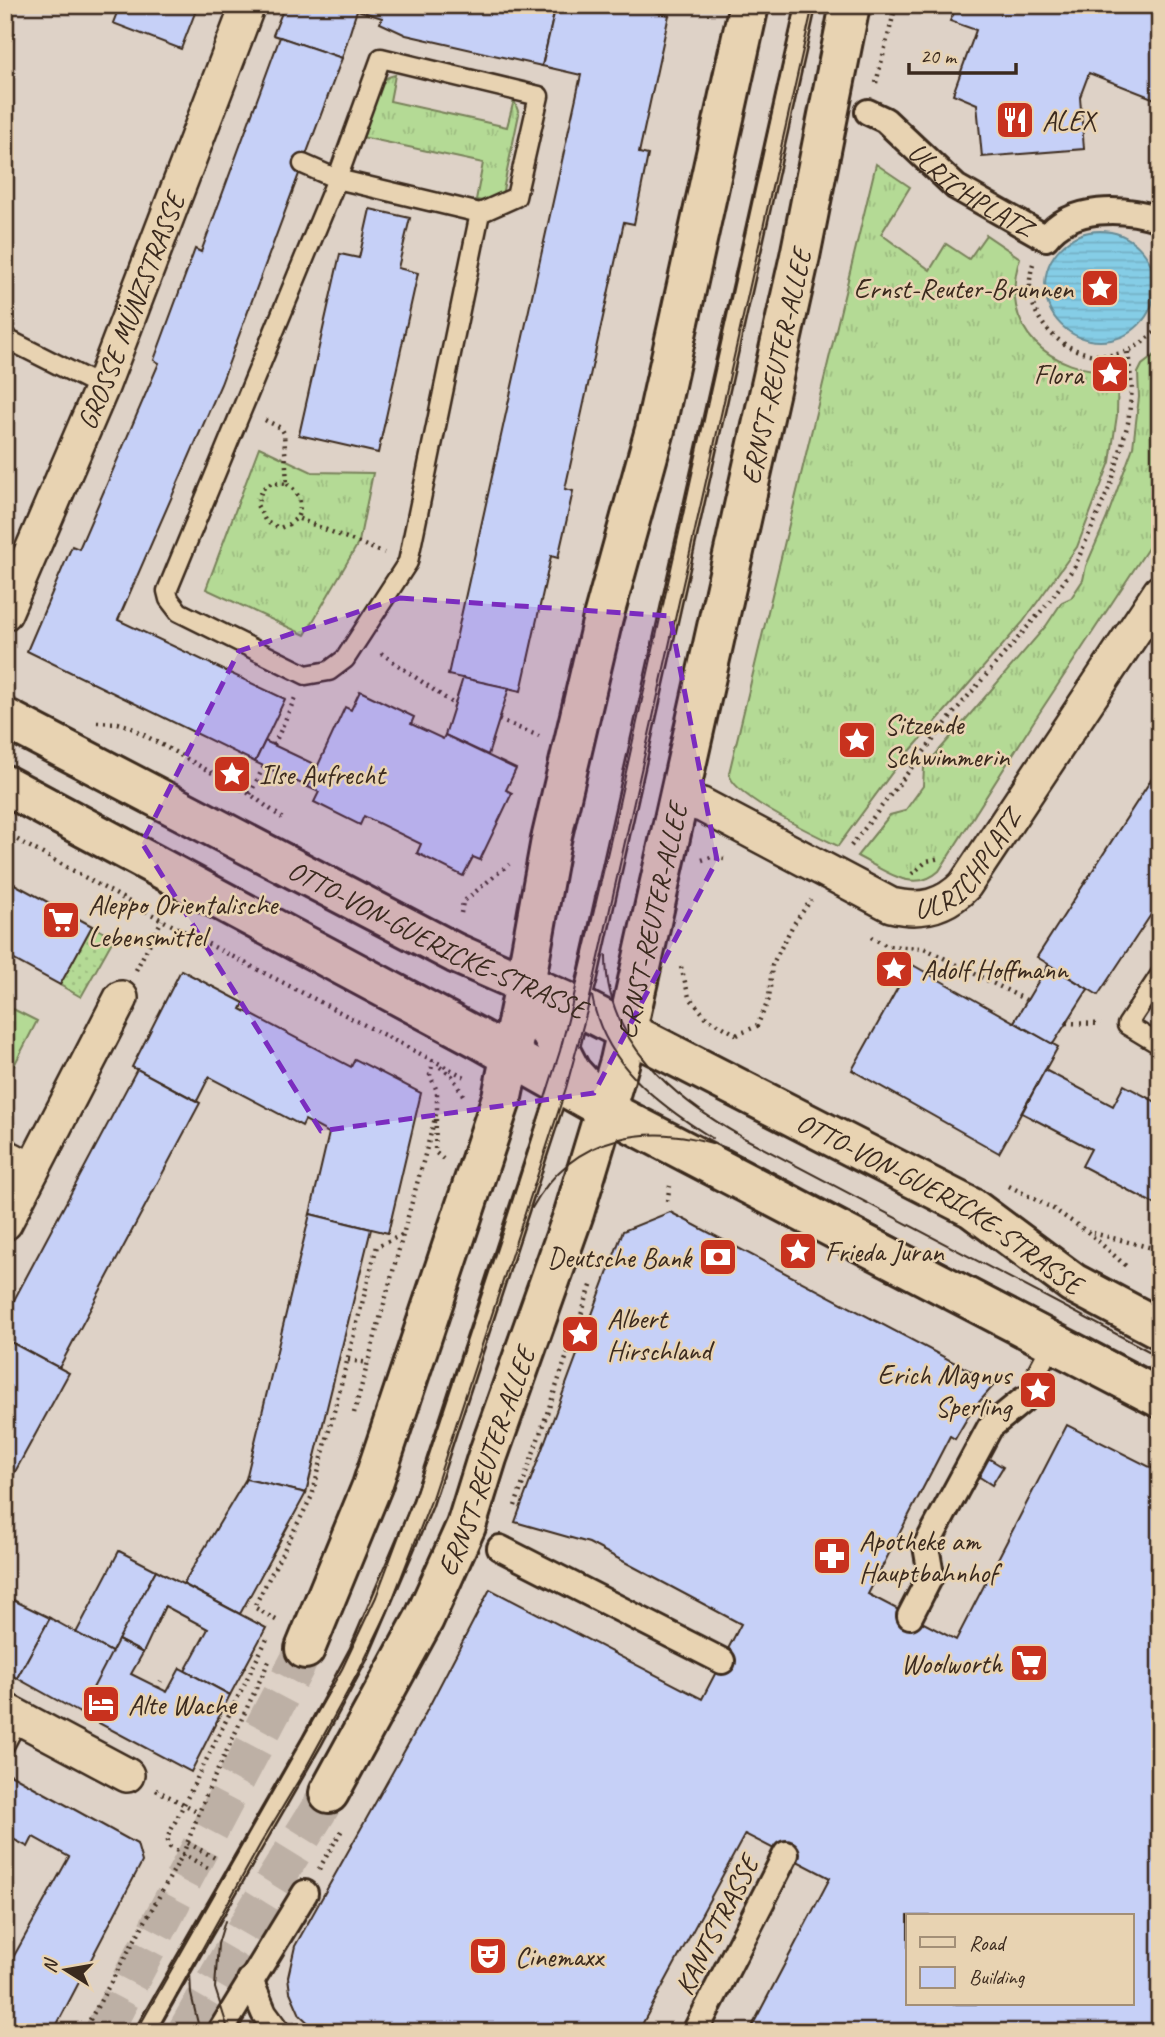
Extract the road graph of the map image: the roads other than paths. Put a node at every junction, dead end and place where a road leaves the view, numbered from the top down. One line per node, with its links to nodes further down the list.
1 (248, 5): 11 (street, GROSSE MÜNZSTRASSE)
2 (748, 5): 18 (main road)
3 (806, 5): 20 (lane)
4 (850, 5): 16 (main road, ERNST-REUTER-ALLEE)
5 (868, 112): 9 (street, ULRICHPLATZ)
6 (303, 164): 7 (lane)
7 (337, 179): 8 (lane); 8 (lane); 8 (lane)
8 (480, 213)
9 (1160, 219)
10 (5, 338): 11 (lane)
11 (102, 387): 13 (street, GROSSE MÜNZSTRASSE)
12 (1160, 592): 16 (street, ULRICHPLATZ)
13 (5, 613)
14 (5, 718): 18 (main road, OTTO-VON-GUERICKE-STRASSE)
15 (5, 785): 23 (main road)
16 (679, 799): 21 (main road, ERNST-REUTER-ALLEE)
17 (1160, 975): 22 (lane)
18 (525, 984): 20 (main road, OTTO-VON-GUERICKE-STRASSE); 23 (main road); 24 (main road)
19 (121, 998): 26 (street)
20 (581, 1009): 21 (main road, OTTO-VON-GUERICKE-STRASSE); 24 (lane)
21 (628, 1031): 25 (main road, ERNST-REUTER-ALLEE); 28 (main road, OTTO-VON-GUERICKE-STRASSE)
22 (1160, 1045)
23 (511, 1056): 24 (main road); 33 (main road)
24 (563, 1073): 25 (main road); 42 (lane)
25 (606, 1110): 29 (main road); 37 (main road, ERNST-REUTER-ALLEE)
26 (19, 1163): 27 (street)
27 (5, 1223)
28 (1160, 1329)
29 (1160, 1398)
30 (1023, 1400): 32 (street)
31 (500, 1548): 34 (street, ERNST-REUTER-ALLEE)
32 (910, 1616)
33 (306, 1649)
34 (722, 1661)
35 (10, 1724): 36 (street)
36 (127, 1775)
37 (328, 1793)
38 (786, 1854): 41 (street, KANTSTRASSE)
39 (305, 1893): 40 (street)
40 (250, 1980): 43 (street); 44 (street)
41 (697, 2027)
42 (145, 2032)
43 (220, 2032)
44 (278, 2032)

